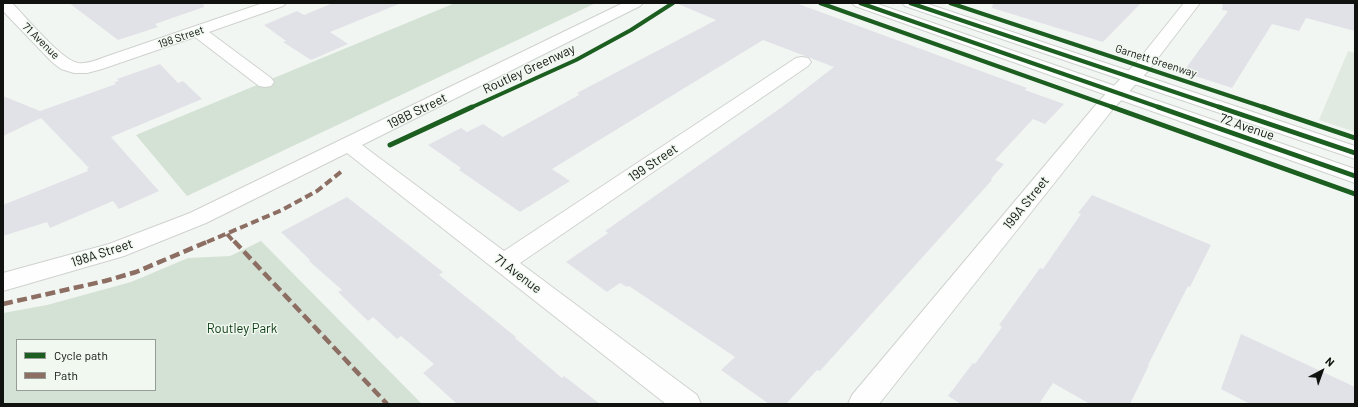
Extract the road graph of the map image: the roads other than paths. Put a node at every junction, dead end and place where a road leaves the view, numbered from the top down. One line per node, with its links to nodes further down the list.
1 (4, 3): 9 (street, 71 Avenue)
2 (278, 3): 7 (street, 198 Street)
3 (635, 3): 13 (street, 198B Street)
4 (860, 3): 12 (street, 72 Avenue)
5 (910, 3): 10 (street, 72 Avenue)
6 (1192, 3): 10 (street, 199A Street)
7 (198, 32): 9 (street, 198 Street); 11 (street)
8 (802, 62): 17 (street, 199 Street)
9 (83, 68)
10 (1132, 78): 12 (street, 199A Street); 14 (street, 72 Avenue)
11 (265, 82)
12 (1117, 93): 15 (street, 72 Avenue); 20 (street, 199A Street)
13 (349, 145): 16 (street, 198B Street); 17 (street, 71 Avenue)
14 (1355, 153)
15 (1355, 176)
16 (198, 218): 18 (street, 198A Street)
17 (503, 263): 19 (street, 71 Avenue)
18 (3, 282)
19 (687, 404)
20 (862, 404)

